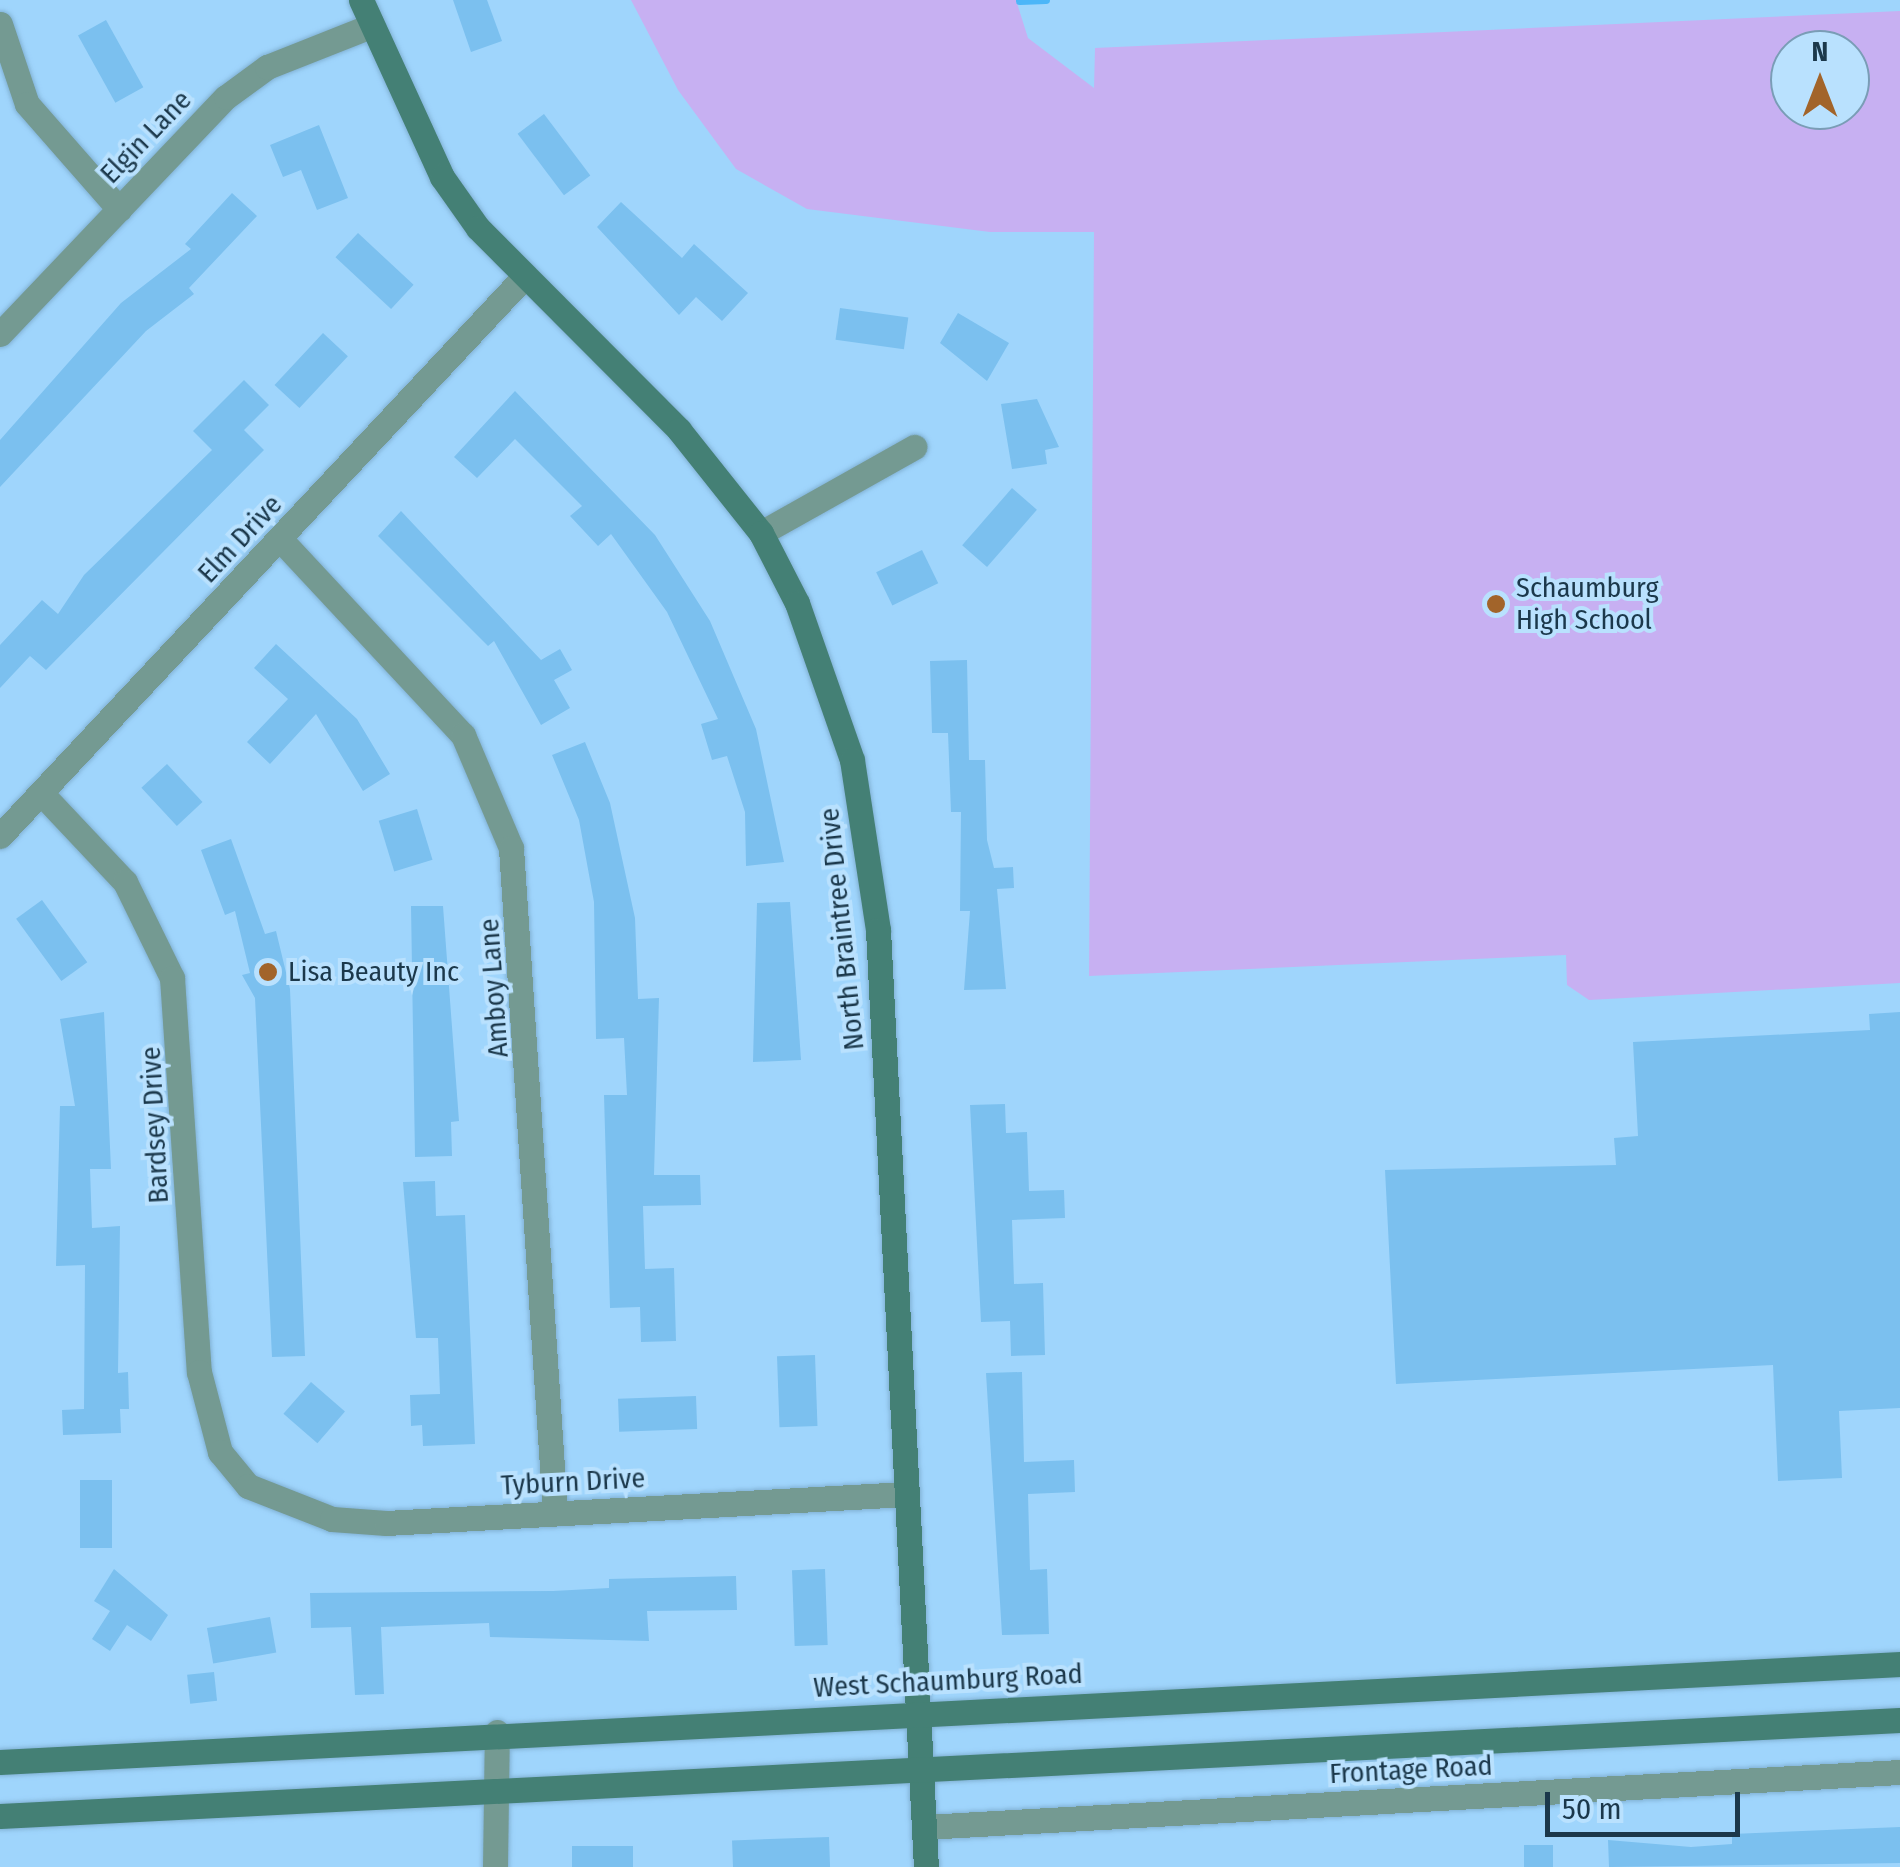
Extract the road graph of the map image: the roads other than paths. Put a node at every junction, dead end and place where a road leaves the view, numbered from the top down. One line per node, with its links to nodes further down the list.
1 (361, 0): 3 (main road, North Braintree Drive)
2 (0, 24): 4 (street)
3 (368, 27): 4 (street, Elgin Lane); 5 (main road, North Braintree Drive)
4 (119, 209): 6 (street, Elgin Lane)
5 (522, 280): 8 (main road, North Braintree Drive); 9 (street, Elm Drive)
6 (0, 334)
7 (914, 448): 8 (street)
8 (761, 533): 13 (main road, North Braintree Drive)
9 (281, 540): 10 (street, Elm Drive); 14 (street, Amboy Lane)
10 (42, 794): 11 (street, Elm Drive); 12 (street, Bardsey Drive)
11 (0, 836)
12 (248, 1486): 14 (street, Tyburn Drive)
13 (908, 1494): 14 (street, Tyburn Drive); 16 (main road, North Braintree Drive)
14 (554, 1513)
15 (1900, 1664): 16 (main road, West Schaumburg Road)
16 (924, 1712): 18 (main road, West Schaumburg Road); 20 (main road, North Braintree Drive)
17 (1900, 1720): 20 (main road)
18 (497, 1732): 19 (main road, West Schaumburg Road); 22 (street)
19 (0, 1762)
20 (924, 1769): 22 (main road); 24 (main road, North Braintree Drive)
21 (1900, 1772): 24 (street, Frontage Road)
22 (496, 1791): 23 (main road); 25 (street)
23 (0, 1816)
24 (925, 1827): 26 (main road, North Braintree Drive)
25 (495, 1867)
26 (926, 1867)

